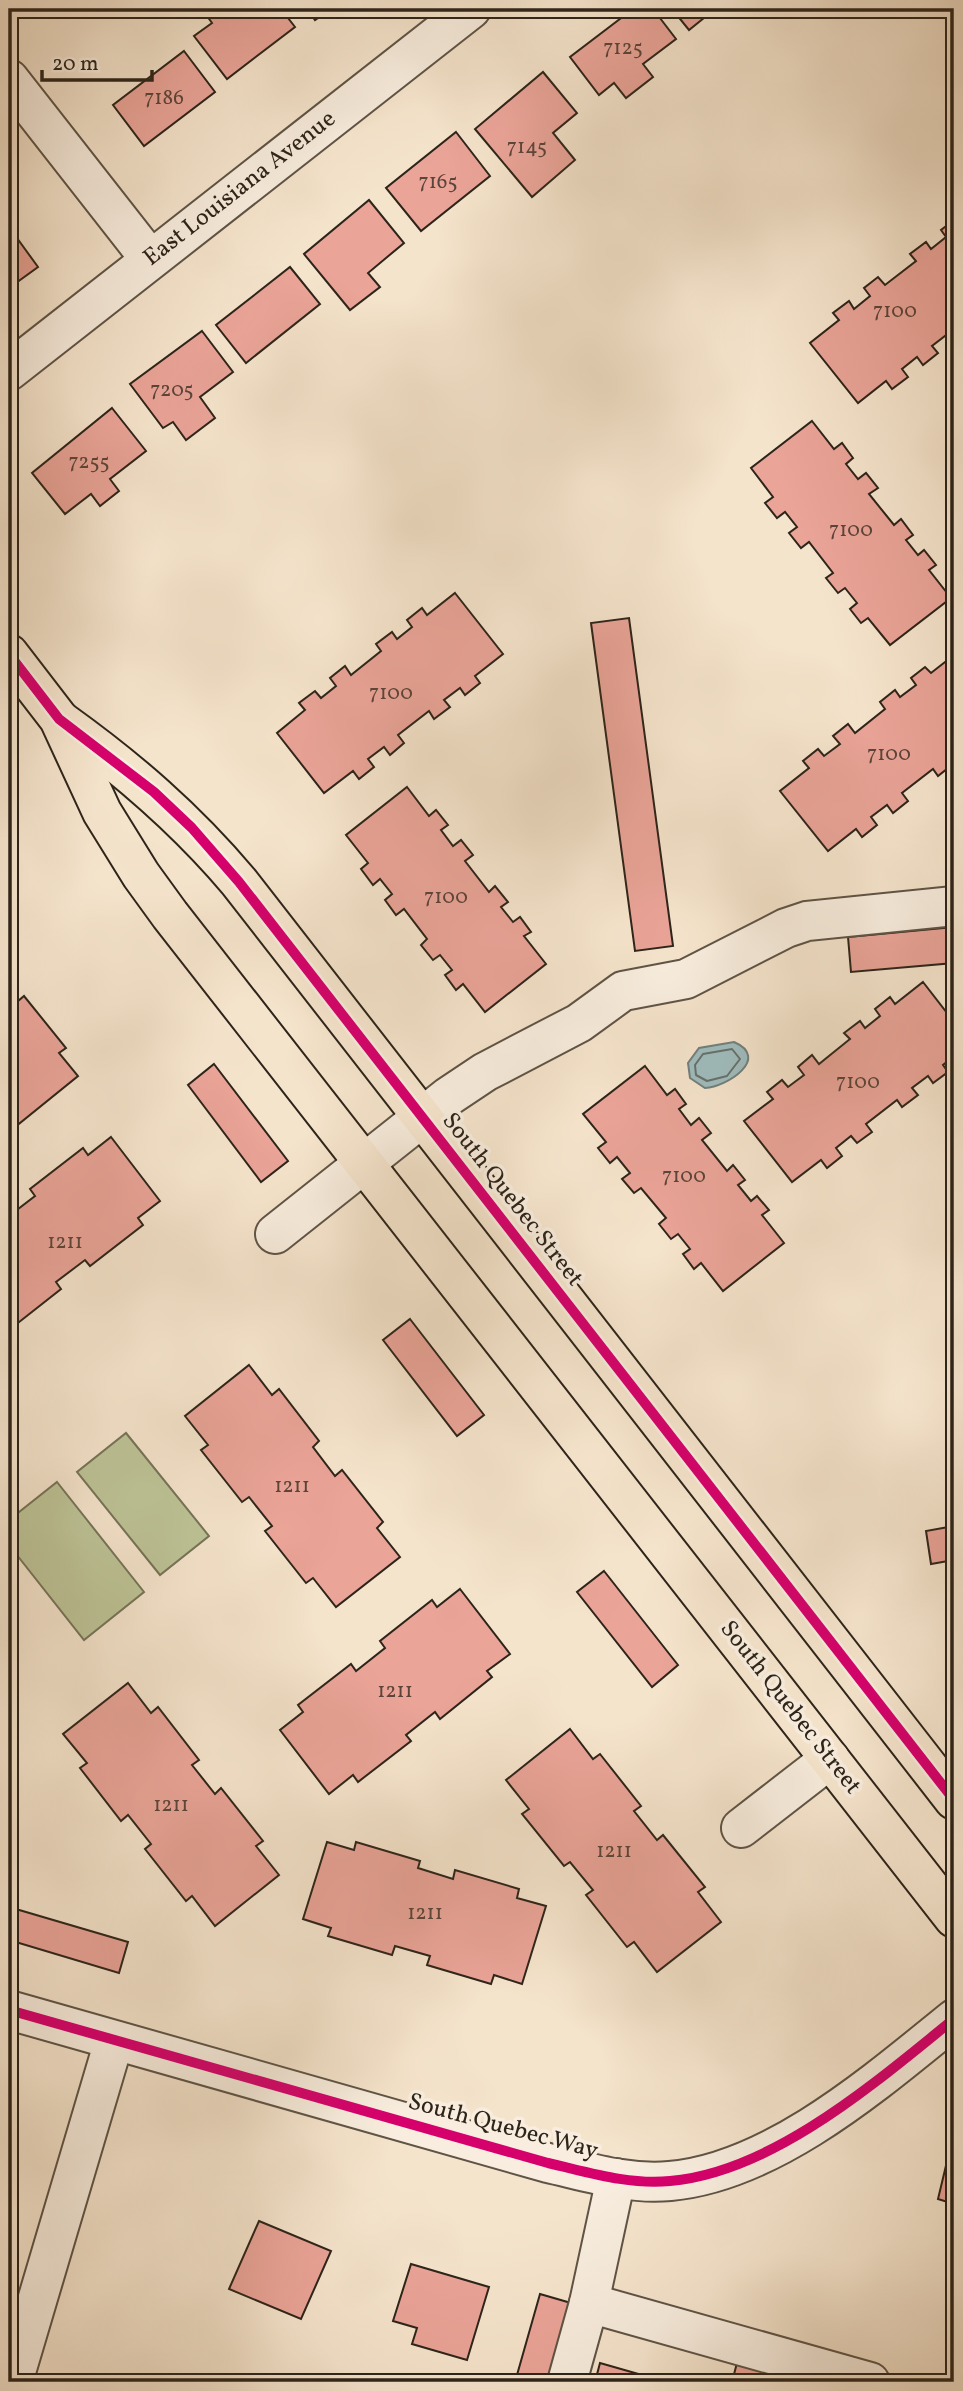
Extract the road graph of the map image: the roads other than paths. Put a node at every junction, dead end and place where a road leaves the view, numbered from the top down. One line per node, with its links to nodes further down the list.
1 (471, 9): 3 (street, East Louisiana Avenue)
2 (9, 79): 3 (street)
3 (150, 259): 4 (street, East Louisiana Avenue)
4 (9, 371)
5 (9, 654): 6 (main road, South Quebec Street)
6 (59, 719): 8 (main road, South Quebec Street); 9 (main road, South Quebec Street)
7 (954, 906): 8 (street)
8 (421, 1118): 9 (street); 12 (main road, South Quebec Street)
9 (364, 1162): 10 (street); 11 (main road, South Quebec Street)
10 (275, 1234)
11 (830, 1759): 13 (street); 14 (main road, South Quebec Street)
12 (954, 1800)
13 (741, 1828)
14 (954, 1919)
15 (9, 2010): 17 (street, South Quebec Way)
16 (954, 2019): 18 (street, South Quebec Way)
17 (114, 2041): 18 (street, South Quebec Way); 20 (street)
18 (616, 2178): 19 (street)
19 (589, 2303): 21 (street); 22 (street)
20 (13, 2382)
21 (567, 2382)
22 (870, 2382)

